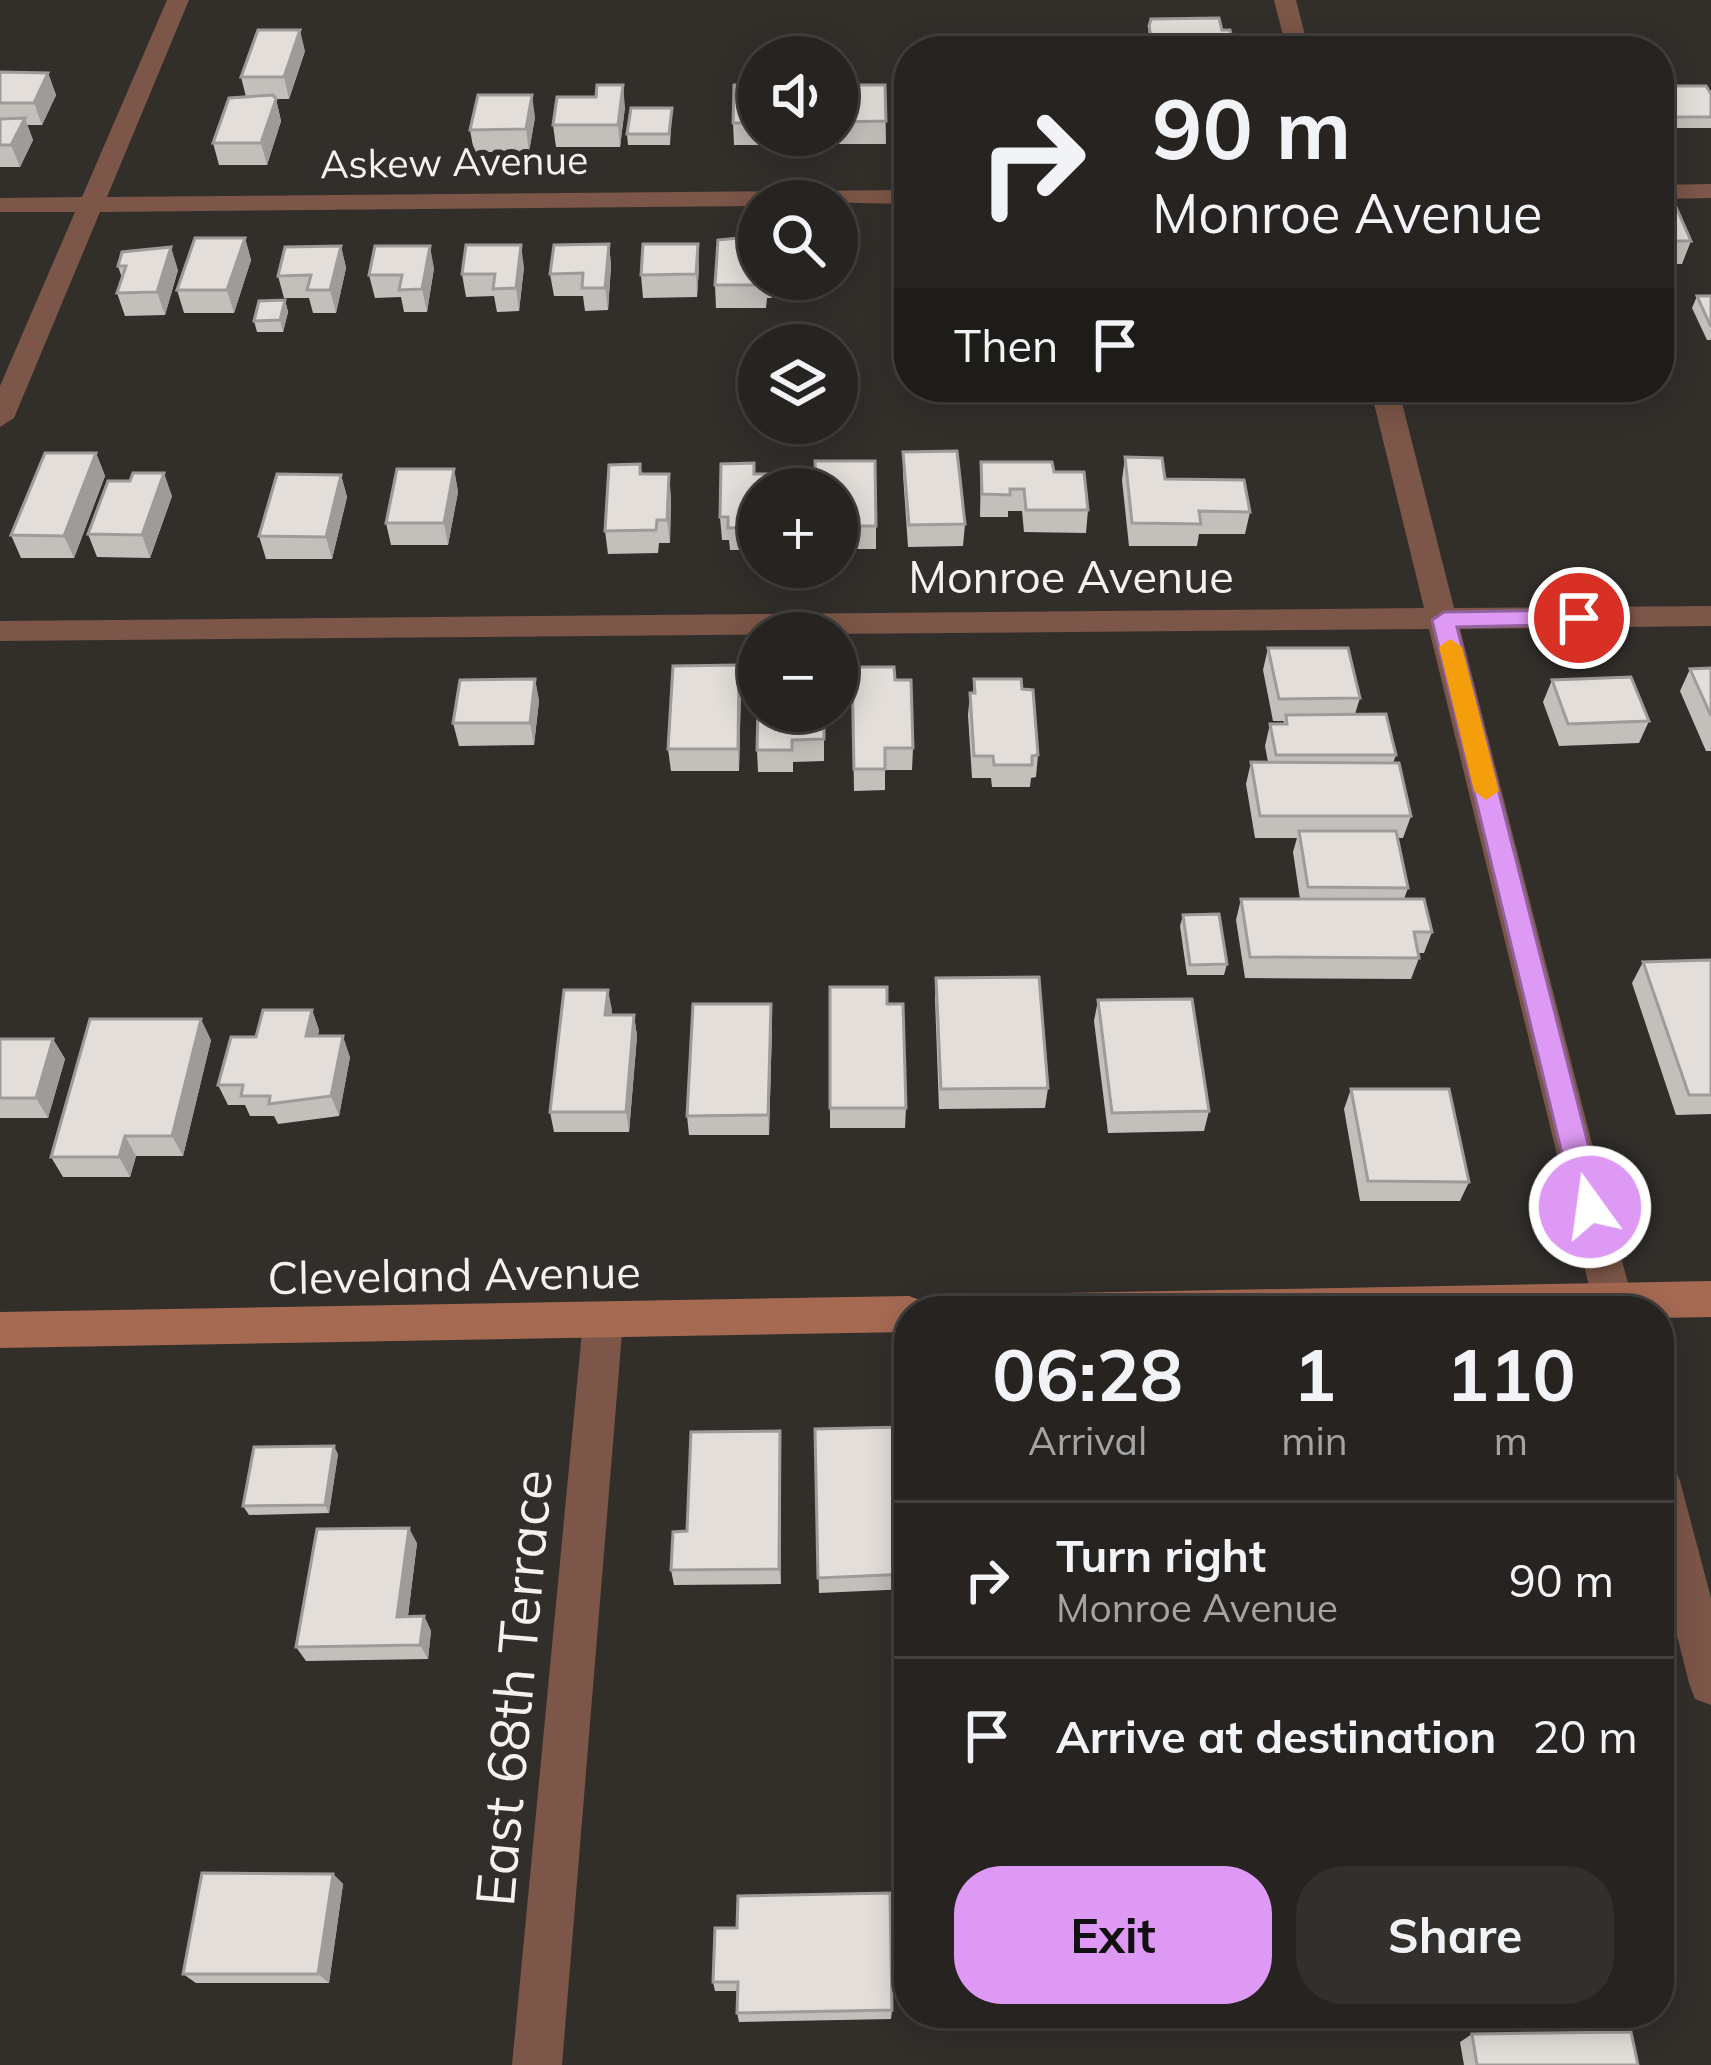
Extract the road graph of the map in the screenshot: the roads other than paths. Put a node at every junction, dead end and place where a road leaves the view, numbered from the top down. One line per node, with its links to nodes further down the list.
1 (178, 0): 8 (street)
2 (1286, 0): 3 (street)
3 (1294, 36)
4 (1711, 191): 5 (street)
5 (1674, 192)
6 (894, 197): 8 (street, Askew Avenue)
7 (0, 205): 8 (street, Askew Avenue)
8 (90, 205): 10 (street)
9 (1388, 402): 12 (street)
10 (0, 418)
11 (1711, 616): 12 (street, Monroe Avenue)
12 (1444, 620): 13 (street, Monroe Avenue); 14 (street)
13 (0, 631)
14 (1612, 1296)
15 (1711, 1299): 16 (main road)
16 (1674, 1302)
17 (894, 1314): 18 (main road, Cleveland Avenue)
18 (603, 1321): 19 (main road, Cleveland Avenue); 22 (street, East 68th Terrace)
19 (0, 1330)
20 (1674, 1539): 21 (street)
21 (1711, 1683)
22 (537, 2065)

